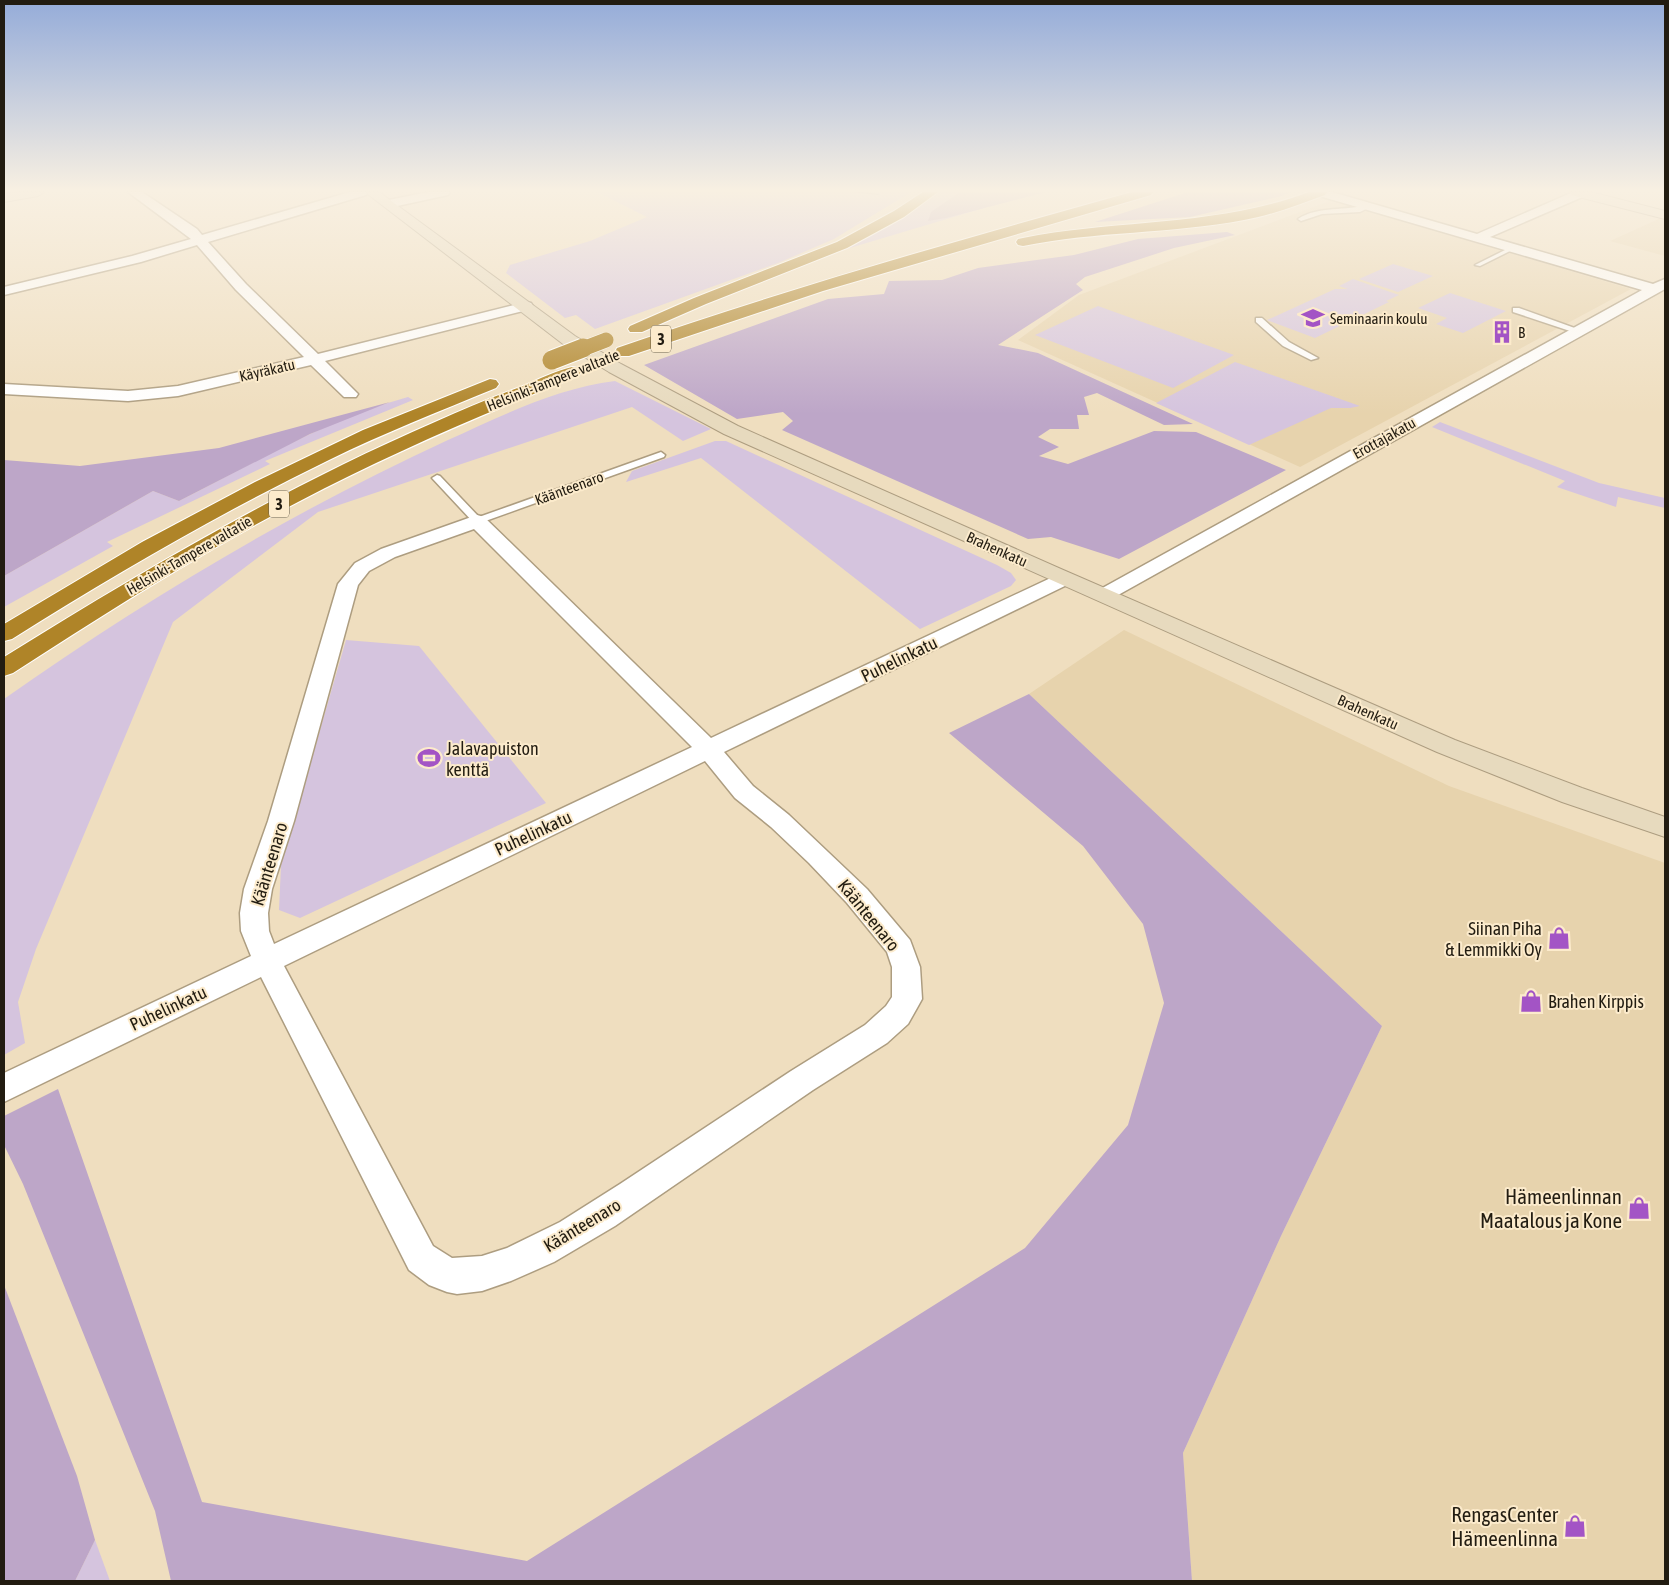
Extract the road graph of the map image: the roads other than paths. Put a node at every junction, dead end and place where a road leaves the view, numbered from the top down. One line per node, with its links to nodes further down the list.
1 (109, 266): 10 (street)
2 (223, 266): 18 (street)
3 (472, 266): 12 (main road, Brahenkatu)
4 (787, 266): 15 (highway)
5 (888, 266): 9 (highway, Helsinki-Tampere valtatie / 3)
6 (923, 266): 9 (highway)
7 (1572, 266): 11 (street)
8 (805, 276): 15 (highway, Helsinki-Tampere valtatie / 3)
9 (829, 283): 29 (highway, Helsinki-Tampere valtatie / 3)
10 (4, 291)
11 (1658, 292): 16 (street, Erottajakatu)
12 (526, 306): 18 (street, Käyräkatu); 26 (main road, Brahenkatu)
13 (1516, 310): 16 (lane)
14 (1259, 320): 17 (lane)
15 (636, 329): 19 (highway, Helsinki-Tampere valtatie / 3, bridge)
16 (1579, 331): 27 (street, Erottajakatu)
17 (1314, 358)
18 (314, 359): 21 (street, Käyräkatu); 22 (street)
19 (543, 363)
20 (506, 378): 28 (highway, Helsinki-Tampere valtatie / 3)
21 (4, 389)
22 (350, 394)
23 (661, 455): 25 (lane, Käänteenaro)
24 (437, 478): 25 (lane)
25 (477, 521): 30 (street, Käänteenaro); 32 (street, Käänteenaro)
26 (1064, 579): 27 (main road, Brahenkatu); 30 (street, Puhelinkatu)
27 (1104, 595): 31 (main road, Brahenkatu)
28 (4, 634)
29 (4, 668)
30 (709, 750): 32 (street, Puhelinkatu); 32 (street, Käänteenaro)
31 (1665, 827)
32 (267, 961): 33 (street, Puhelinkatu)
33 (4, 1088)

